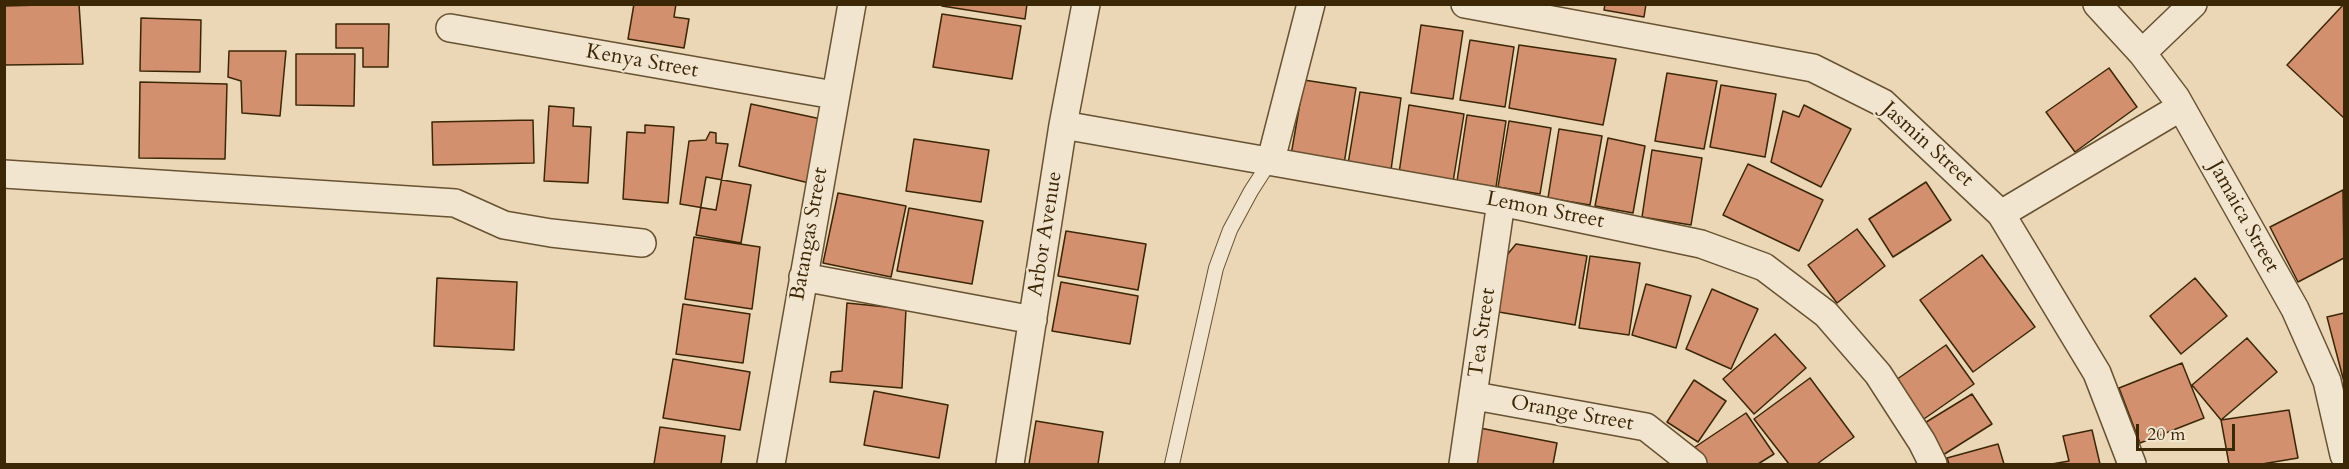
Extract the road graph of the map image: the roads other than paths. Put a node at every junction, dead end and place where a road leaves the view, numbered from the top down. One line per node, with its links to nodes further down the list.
1 (852, 4): 9 (street, Batangas Street)
2 (1086, 4): 11 (street, Arbor Avenue)
3 (1311, 4): 12 (street)
4 (1465, 4): 15 (street, Jasmin Street)
5 (2097, 4): 8 (street, Jamaica Street)
6 (2193, 4): 8 (street)
7 (450, 28): 9 (street, Kenya Street)
8 (2142, 53): 10 (street, Jamaica Street)
9 (834, 95): 17 (street, Batangas Street)
10 (2181, 107): 15 (street); 20 (street, Jamaica Street)
11 (1063, 125): 12 (street, Lemon Street); 18 (street, Arbor Avenue)
12 (1271, 160): 14 (street, Lemon Street); 23 (lane)
13 (4, 174): 16 (street)
14 (1501, 202): 19 (street, Tea Street); 26 (street, Lemon Street)
15 (2001, 214): 27 (street, Jasmin Street)
16 (642, 243)
17 (803, 277): 18 (street); 21 (street, Batangas Street)
18 (1033, 320): 22 (street, Arbor Avenue)
19 (1474, 396): 24 (street, Tea Street); 25 (street, Orange Street)
20 (2344, 455)
21 (771, 465)
22 (1010, 465)
23 (1173, 465)
24 (1463, 465)
25 (1692, 465)
26 (1933, 465)
27 (2132, 465)

